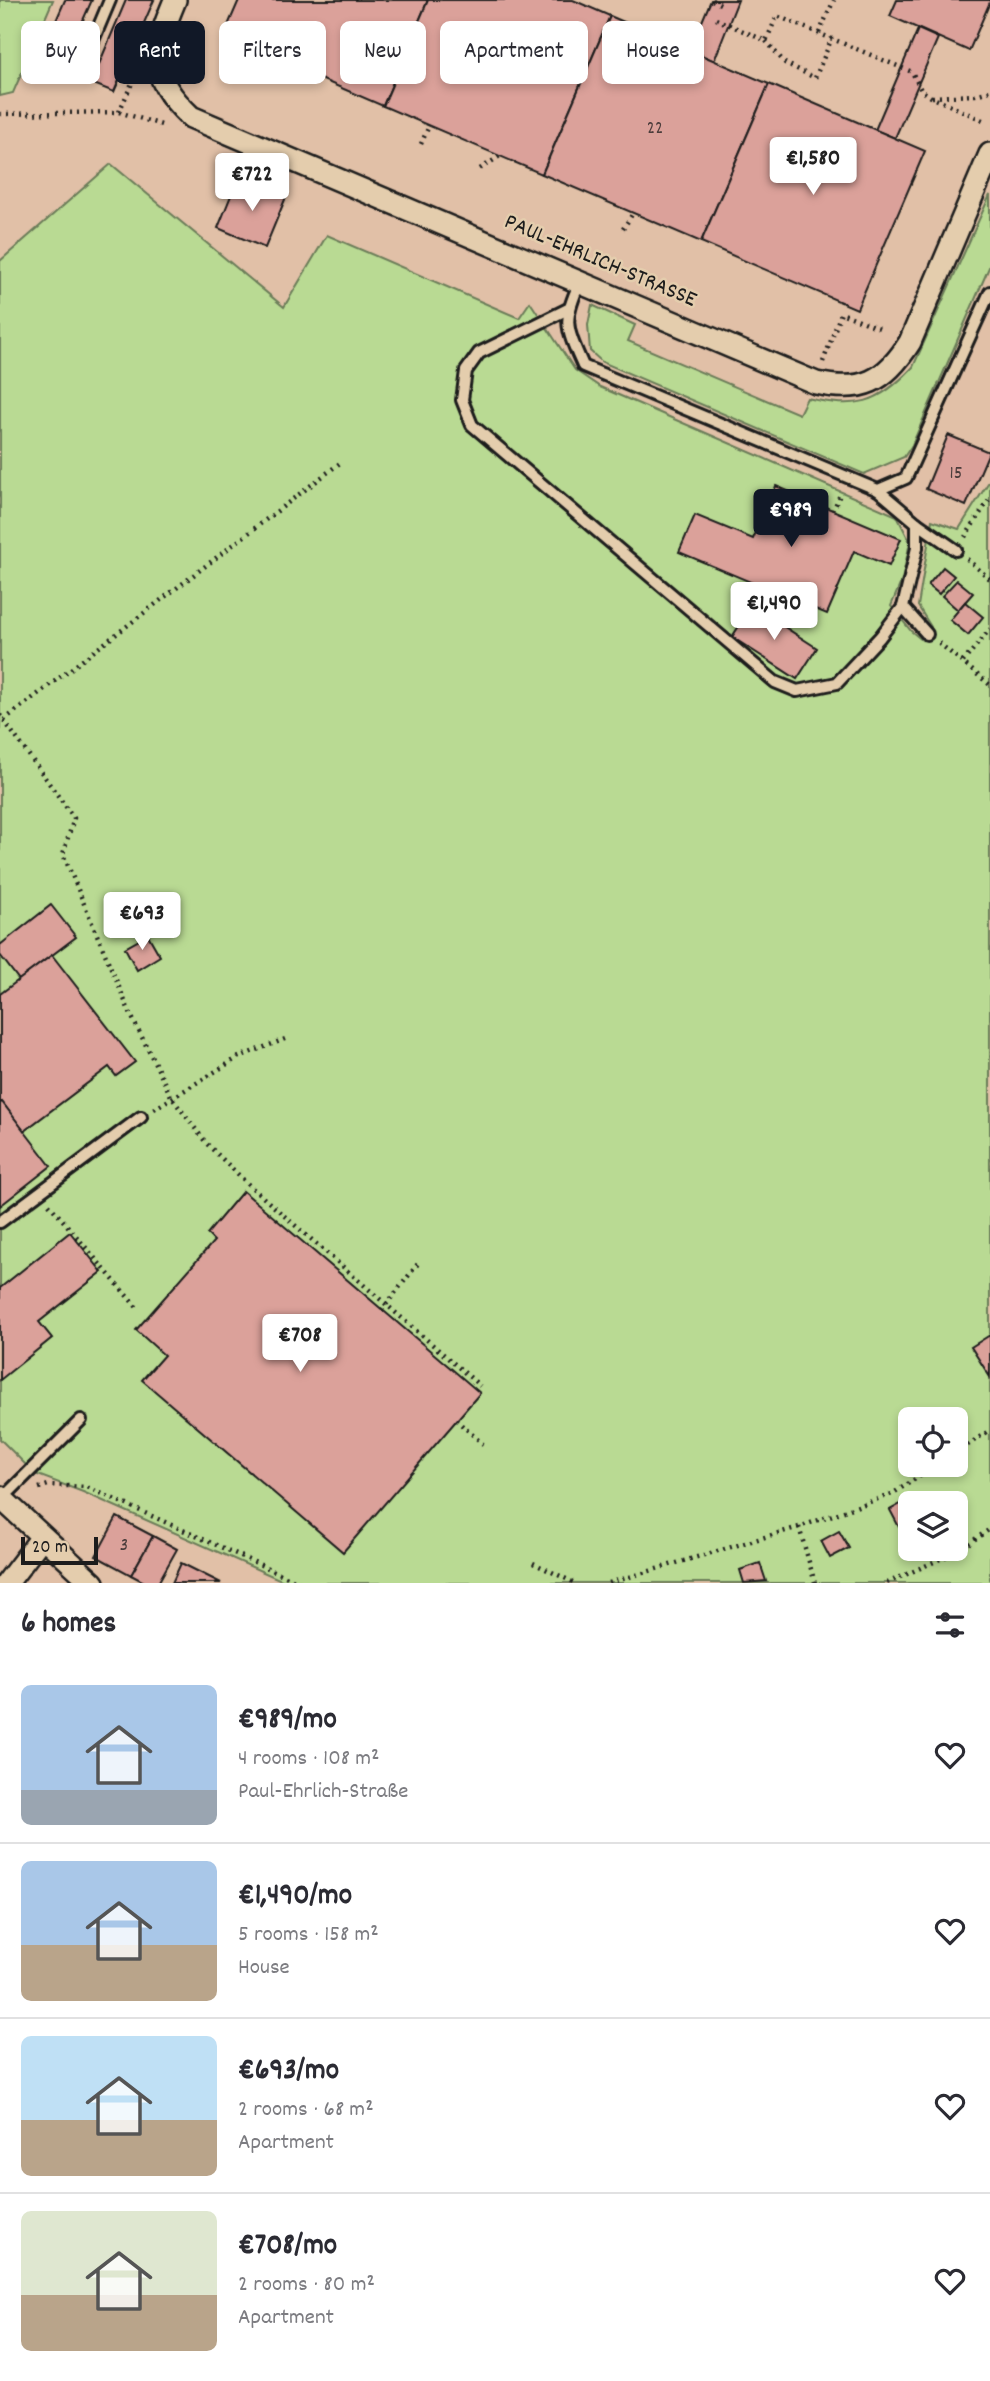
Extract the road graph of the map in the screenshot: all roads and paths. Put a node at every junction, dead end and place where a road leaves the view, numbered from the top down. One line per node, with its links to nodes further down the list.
1 (110, 0): 7 (lane)
2 (175, 0): 23 (street, PAUL-EHRLICH-STRASSE)
3 (712, 0): 5 (path)
4 (834, 0): 8 (path)
5 (722, 5)
6 (716, 19): 10 (path)
7 (100, 24)
8 (819, 33): 9 (path); 10 (path)
9 (832, 38): 10 (path); 13 (path)
10 (766, 41)
11 (133, 84): 14 (path)
12 (990, 91): 13 (path)
13 (931, 97): 15 (path)
14 (0, 115)
15 (987, 122)
16 (429, 126): 17 (path)
17 (421, 144)
18 (990, 154): 23 (street, PAUL-EHRLICH-STRASSE)
19 (500, 156): 20 (path)
20 (480, 169)
21 (633, 213): 22 (path)
22 (623, 229)
23 (580, 282): 25 (lane)
24 (990, 292): 29 (lane)
25 (568, 309): 29 (lane); 34 (lane)
26 (882, 329): 27 (path)
27 (820, 370)
28 (340, 463): 40 (path)
29 (878, 490): 31 (lane)
30 (990, 498): 32 (path)
31 (917, 523): 32 (lane); 34 (lane)
32 (956, 550): 33 (path)
33 (990, 579)
34 (903, 607): 36 (lane)
35 (990, 629): 37 (path)
36 (927, 634): 37 (path)
37 (963, 663): 38 (path)
38 (990, 685)
39 (0, 715): 40 (path)
40 (4, 720): 42 (path)
41 (285, 1039): 42 (path)
42 (172, 1098): 43 (path); 47 (path)
43 (141, 1117): 44 (lane)
44 (40, 1192): 45 (lane); 48 (path)
45 (0, 1223)
46 (420, 1261): 47 (path)
47 (386, 1305): 49 (path); 50 (path)
48 (139, 1310)
49 (382, 1310)
50 (480, 1386)
51 (81, 1420): 57 (lane)
52 (456, 1420): 54 (path)
53 (990, 1430): 55 (path)
54 (483, 1444)
55 (968, 1445)
56 (918, 1477): 58 (path)
57 (1, 1498): 60 (street); 64 (path)
58 (799, 1527): 66 (path); 67 (path)
59 (990, 1529): 68 (path)
60 (42, 1537): 62 (street); 63 (street)
61 (533, 1563): 65 (path)
62 (7, 1583)
63 (93, 1583)
64 (301, 1583)
65 (575, 1583)
66 (609, 1583)
67 (815, 1583)
68 (887, 1583)

